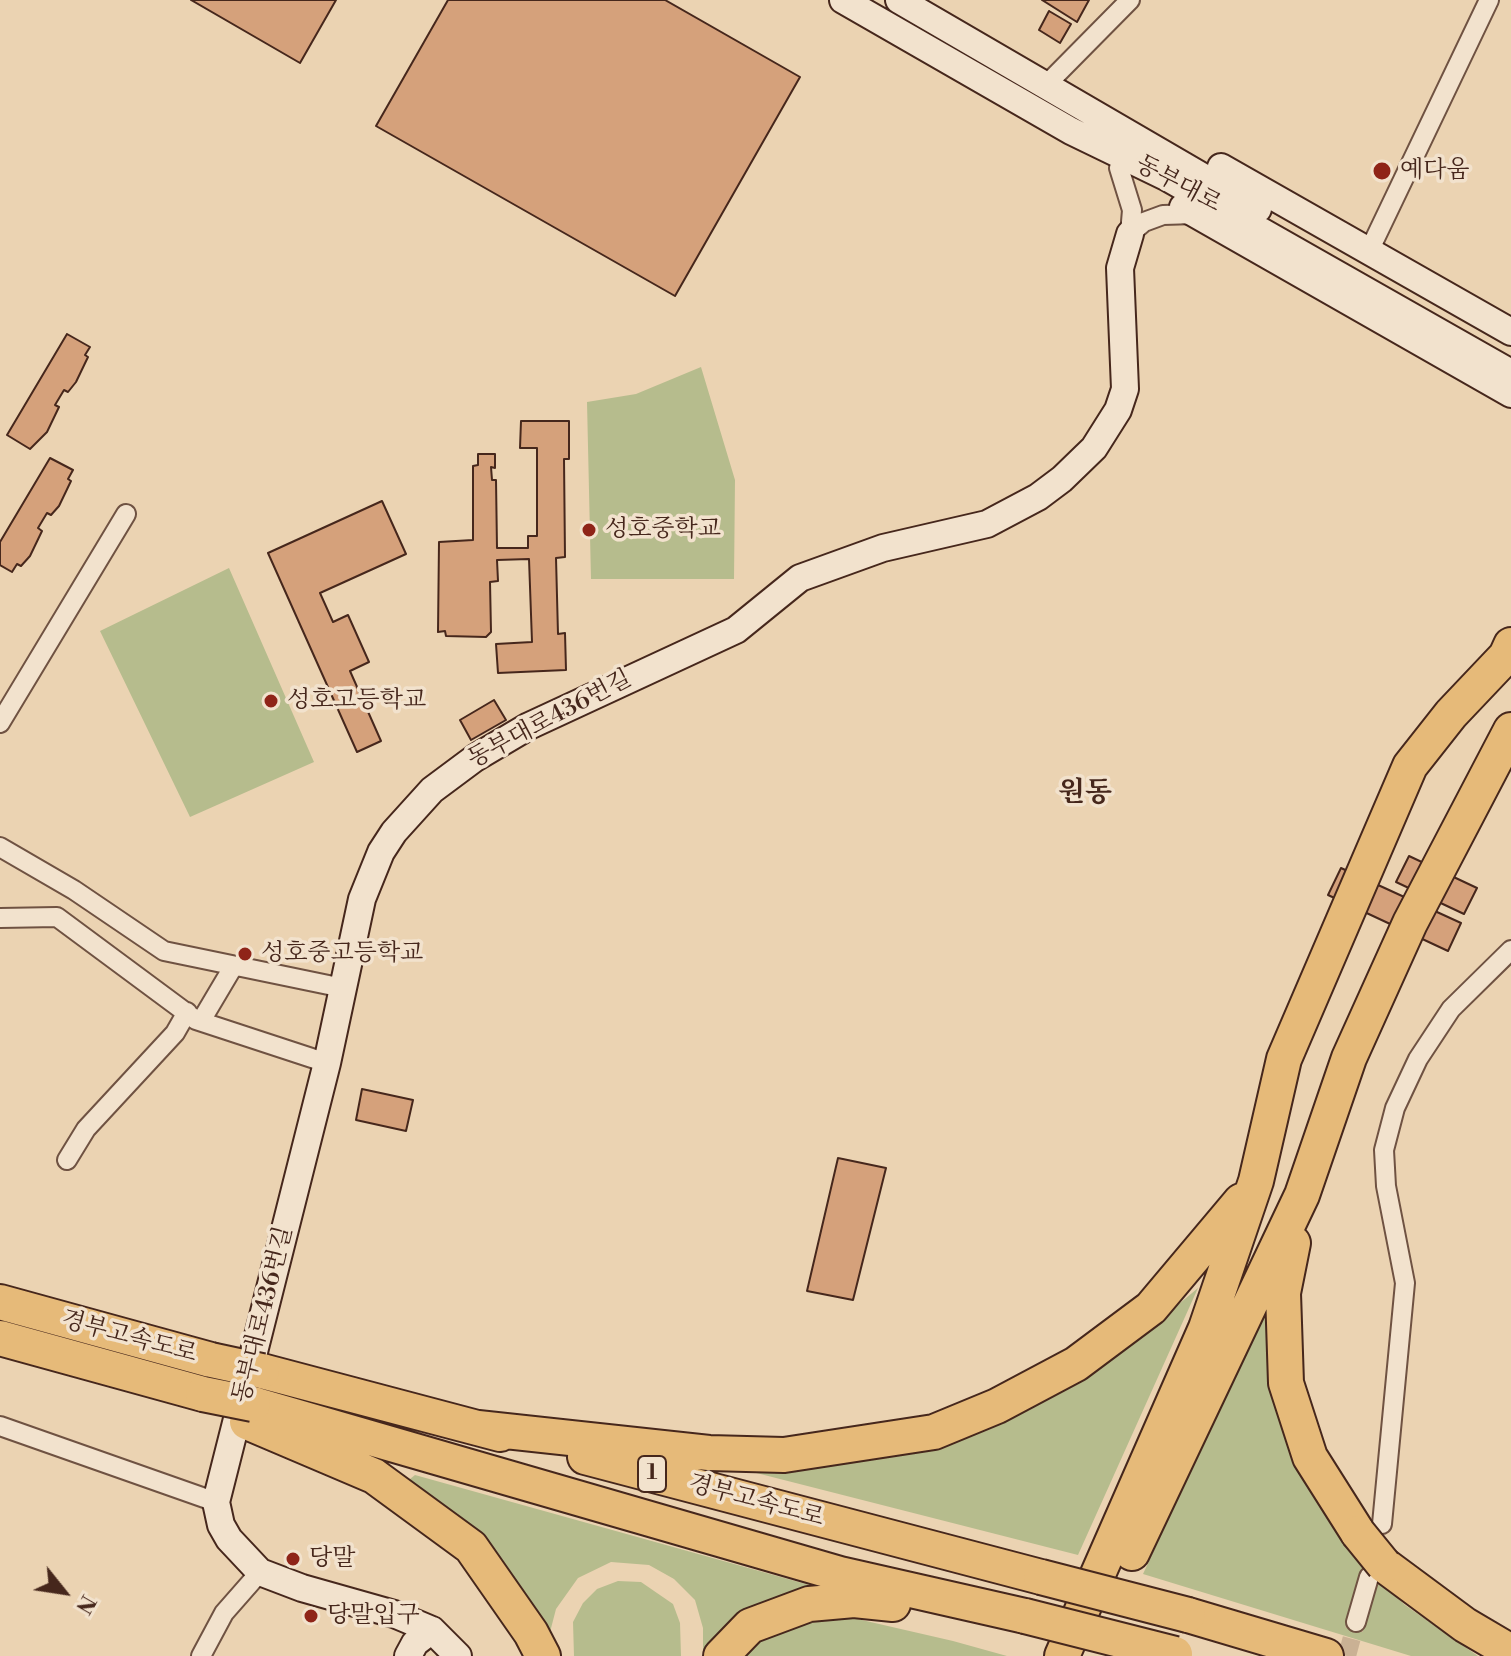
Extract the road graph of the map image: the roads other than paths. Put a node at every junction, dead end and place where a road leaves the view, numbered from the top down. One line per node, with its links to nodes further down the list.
1 (843, 0): 7 (main road, 동부대로)
2 (899, 0): 5 (main road, 동부대로)
3 (1130, 0): 5 (street)
4 (1489, 0): 11 (street)
5 (1046, 85): 6 (main road, 동부대로)
6 (1121, 128): 11 (main road, 동부대로); 12 (main road, 동부대로)
7 (1071, 131): 8 (main road, 동부대로); 12 (main road, 동부대로)
8 (1119, 168): 9 (main road, 동부대로); 10 (street, 동부대로436번길)
9 (1196, 214): 10 (street); 16 (main road, 동부대로)
10 (1130, 234): 27 (main road, 동부대로436번길)
11 (1370, 249): 13 (main road, 동부대로)
12 (1391, 295): 14 (main road, 동부대로); 15 (main road, 동부대로)
13 (1511, 332)
14 (1511, 355)
15 (1511, 373)
16 (1511, 394)
17 (126, 514): 19 (street)
18 (1511, 645): 31 (highway)
19 (0, 723)
20 (1511, 730): 32 (highway)
21 (0, 847): 22 (street)
22 (74, 890): 23 (street); 26 (street)
23 (57, 917): 24 (street); 28 (street)
24 (0, 918)
25 (1511, 950): 39 (street)
26 (233, 967): 27 (street); 28 (street)
27 (343, 988): 29 (main road, 동부대로436번길)
28 (194, 1017): 29 (street); 30 (street)
29 (327, 1063): 38 (main road, 동부대로436번길)
30 (67, 1160)
31 (1256, 1181): 37 (highway); 53 (highway)
32 (1302, 1195): 39 (highway); 54 (highway)
33 (0, 1302): 37 (highway, 경부고속도로 / 1, bridge)
34 (0, 1338): 35 (highway, 경부고속도로)
35 (250, 1413): 42 (highway, 경부고속도로 / 1); 51 (highway)
36 (0, 1426): 38 (street)
37 (478, 1428): 55 (highway, 경부고속도로 / 1, bridge)
38 (216, 1502): 41 (main road)
39 (1370, 1528): 40 (highway, bridge)
40 (1377, 1571): 43 (street); 45 (highway)
41 (260, 1572): 44 (main road); 47 (street)
42 (1025, 1616): 46 (highway, 경부고속도로 / 1, bridge); 52 (highway)
43 (1356, 1622)
44 (432, 1630): 48 (main road); 49 (main road); 50 (main road)
45 (1511, 1652)
46 (1179, 1655)
47 (201, 1656)
48 (408, 1656)
49 (438, 1656)
50 (458, 1656)
51 (543, 1656)
52 (721, 1656)
53 (1062, 1656)
54 (1087, 1656)
55 (1326, 1656)

